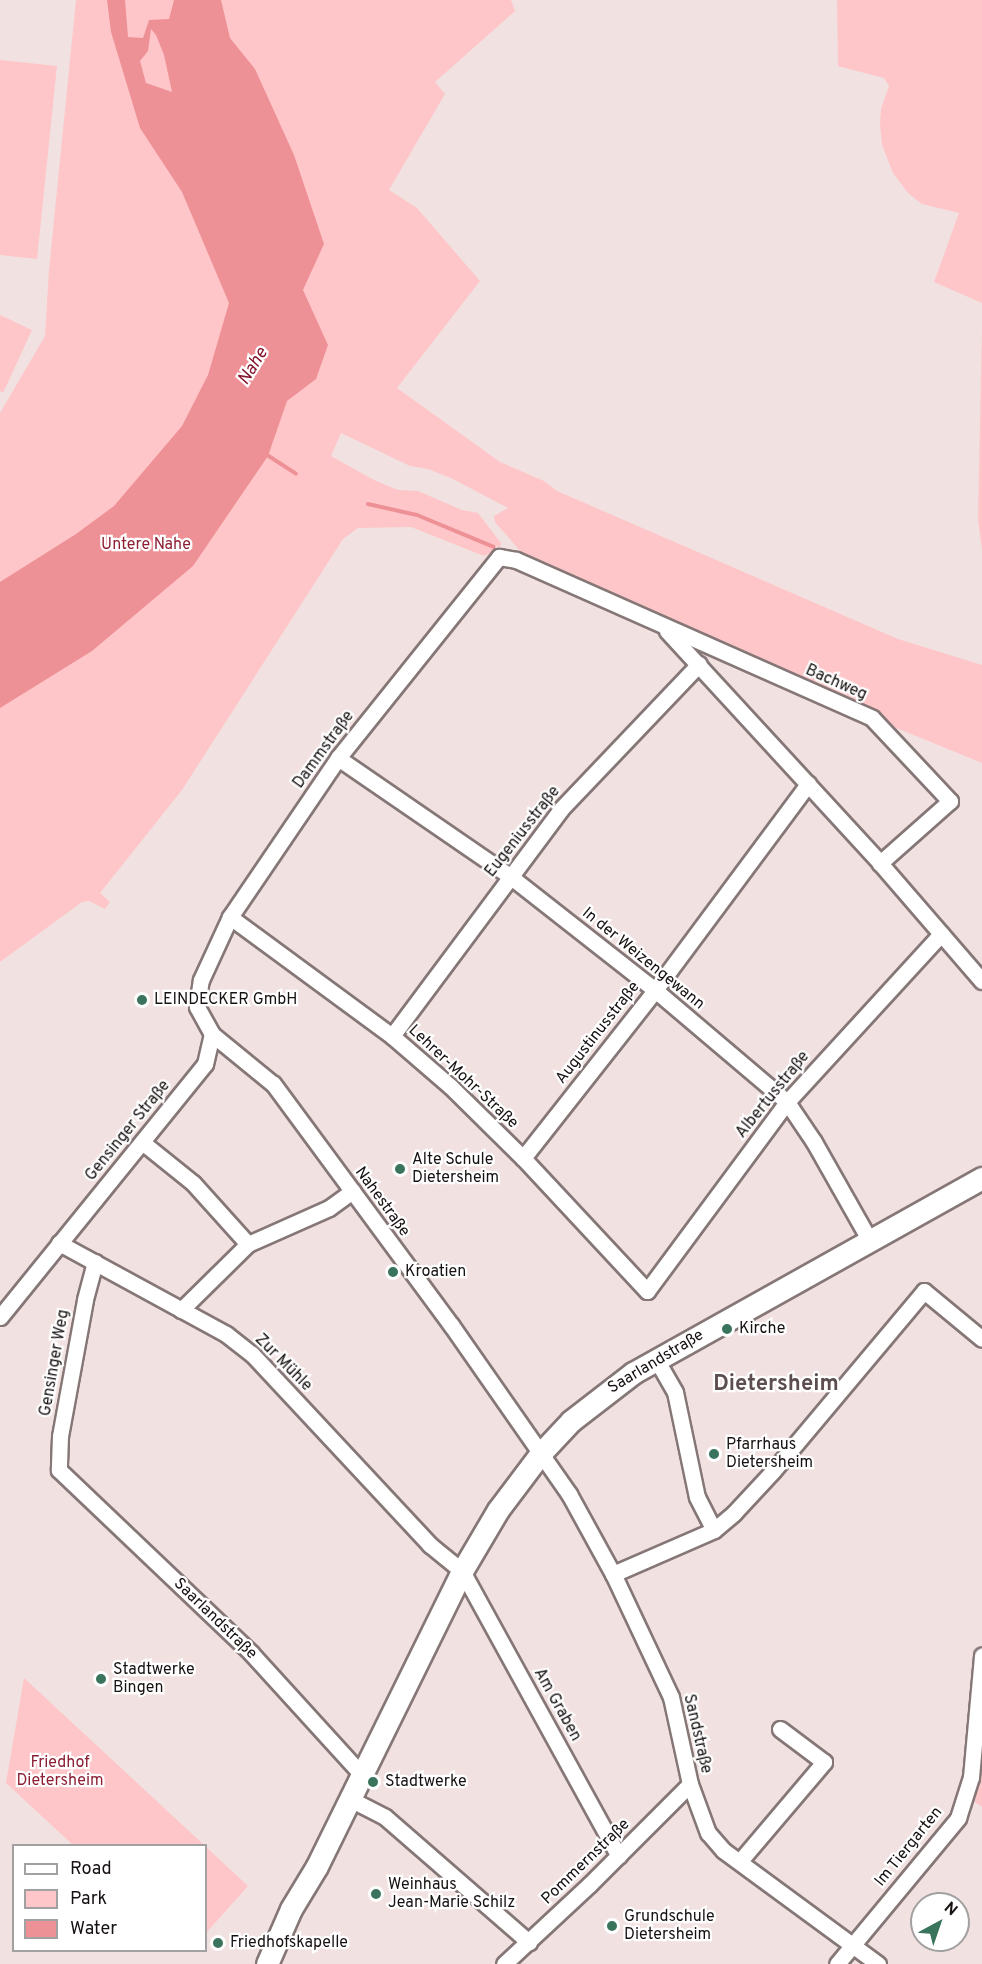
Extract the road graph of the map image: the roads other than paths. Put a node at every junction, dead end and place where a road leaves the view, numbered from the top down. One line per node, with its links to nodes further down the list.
1 (499, 557): 2 (street, Bachweg); 4 (street, Dammstraße)
2 (663, 626): 3 (street, Bachweg); 6 (street, Bachweg)
3 (699, 664): 5 (street, Bachweg); 7 (street, Eugeniusstraße)
4 (338, 758): 7 (street, In der Weizengewann); 8 (street, Dammstraße)
5 (808, 784): 6 (street, Bachweg); 12 (street, Augustinusstraße)
6 (880, 863): 9 (street, Bachweg)
7 (511, 877): 12 (street, In der Weizengewann); 14 (street, Eugeniusstraße)
8 (230, 917): 10 (street, Dammstraße); 14 (street, Lehrer-Mohr-Straße)
9 (941, 934): 11 (street, Bachweg); 15 (street, Albertusstraße)
10 (201, 980): 13 (street, Nahestraße)
11 (982, 981)
12 (655, 990): 15 (street, In der Weizengewann); 17 (street, Augustinusstraße)
13 (212, 1034): 16 (street, Gensinger Straße); 19 (street, Nahestraße)
14 (392, 1036): 17 (street, Lehrer-Mohr-Straße)
15 (787, 1102): 20 (street, In der Weizengewann); 24 (street, Albertusstraße)
16 (142, 1142): 21 (street, Gensinger Straße); 22 (street)
17 (523, 1158): 24 (street, Lehrer-Mohr-Straße)
18 (982, 1178): 20 (main road, Saarlandstraße)
19 (352, 1191): 22 (street); 29 (street, Nahestraße)
20 (870, 1241): 28 (main road, Saarlandstraße)
21 (59, 1243): 23 (street, Zur Mühle); 26 (street)
22 (248, 1244): 25 (street)
23 (95, 1262): 25 (street, Zur Mühle); 30 (street, Gensinger Weg)
24 (647, 1291)
25 (181, 1310): 32 (street, Zur Mühle)
26 (0, 1317)
27 (982, 1339): 31 (street)
28 (656, 1359): 29 (main road, Saarlandstraße); 31 (street)
29 (541, 1453): 32 (main road, Saarlandstraße); 33 (street, Sandstraße)
30 (59, 1470): 36 (street, Saarlandstraße)
31 (714, 1530): 33 (street)
32 (462, 1571): 36 (main road, Saarlandstraße); 39 (street, Am Graben)
33 (614, 1574): 37 (street, Sandstraße)
34 (982, 1655): 42 (street, Im Tiergarten)
35 (780, 1728): 40 (street)
36 (362, 1775): 38 (main road, Saarlandstraße)
37 (690, 1784): 39 (street, Pommernstraße); 40 (street, Sandstraße)
38 (350, 1799): 41 (street); 43 (main road, Saarlandstraße)
39 (619, 1856): 41 (street, Pommernstraße)
40 (740, 1861): 42 (street, Sandstraße)
41 (529, 1942): 44 (street, Pommernstraße)
42 (854, 1945): 45 (street); 46 (street, Sandstraße)
43 (267, 1964)
44 (504, 1964)
45 (837, 1964)
46 (878, 1964)

